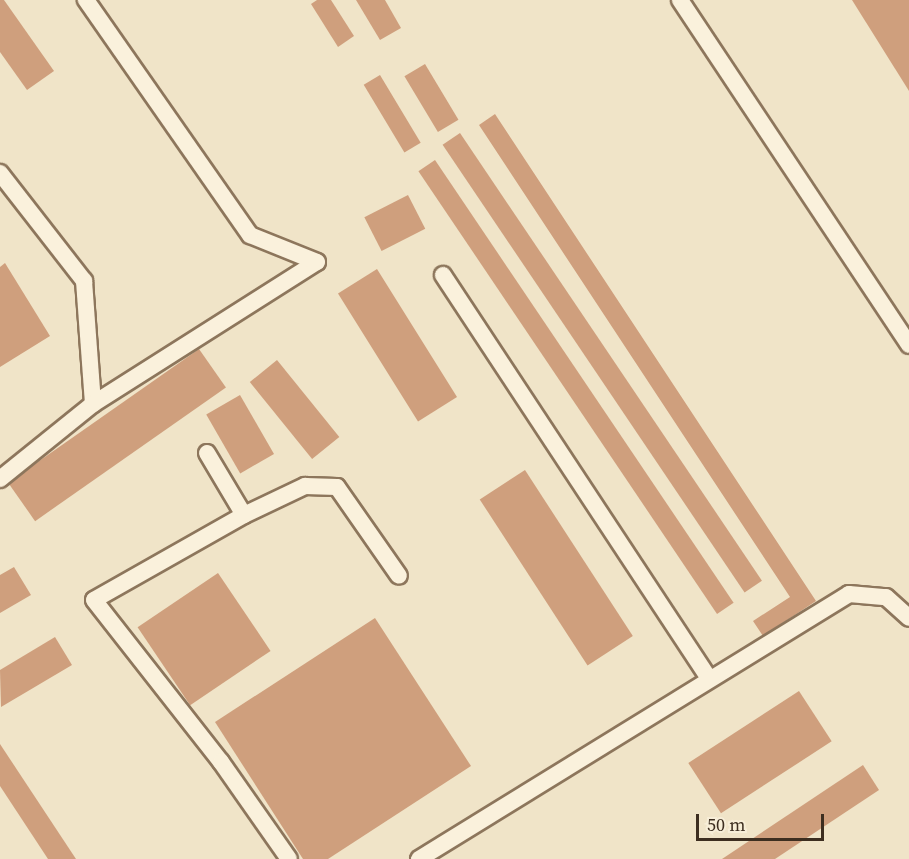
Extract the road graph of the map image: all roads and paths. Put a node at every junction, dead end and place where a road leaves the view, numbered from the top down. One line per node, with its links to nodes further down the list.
1 (86, 0): 6 (street)
2 (680, 0): 5 (street)
3 (0, 173): 6 (street)
4 (443, 275): 12 (street)
5 (909, 345)
6 (93, 404): 8 (street)
7 (207, 453): 9 (street)
8 (0, 479)
9 (244, 514): 10 (street); 13 (street)
10 (399, 576)
11 (909, 618): 12 (street)
12 (709, 679): 14 (street)
13 (289, 859)
14 (419, 859)

